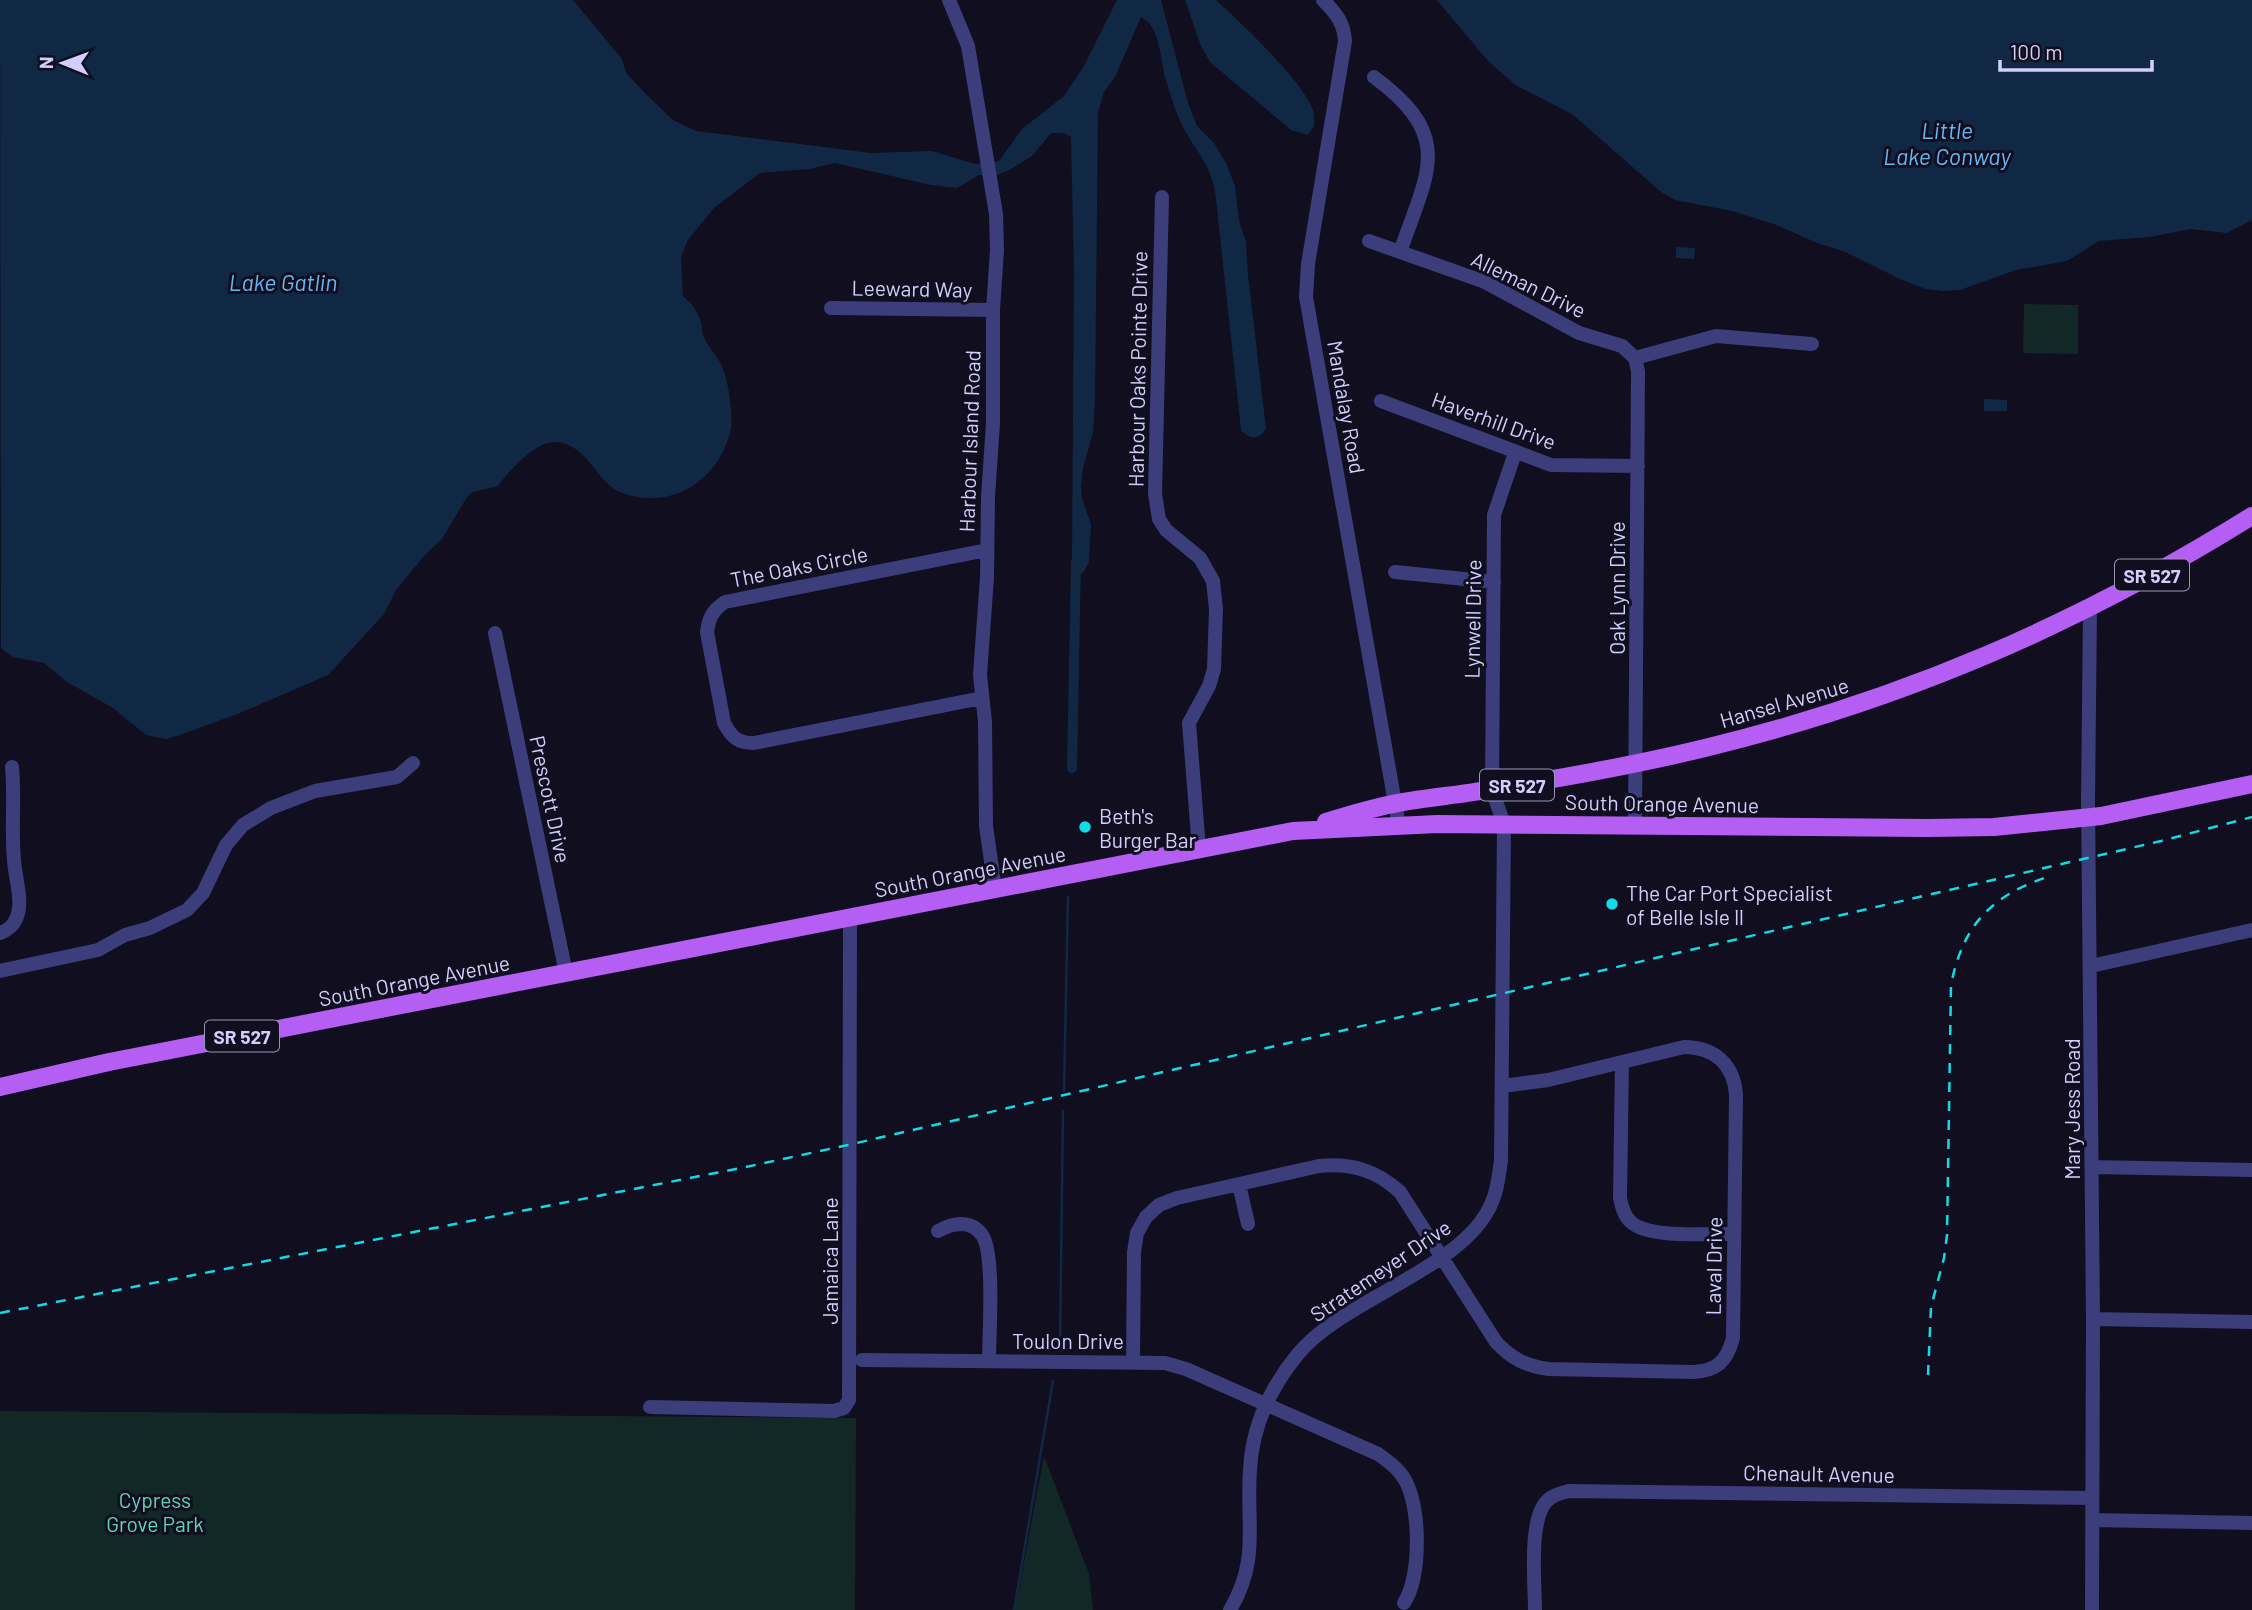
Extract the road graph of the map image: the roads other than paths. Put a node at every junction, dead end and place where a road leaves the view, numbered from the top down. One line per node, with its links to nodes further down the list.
1 (949, 0): 8 (street, Harbour Island Road)
2 (1323, 0): 26 (street, Mandalay Road)
3 (1374, 77): 6 (street)
4 (1162, 197): 32 (street, Harbour Oaks Pointe Drive)
5 (1368, 241): 6 (street, Alleman Drive)
6 (1400, 253): 10 (street, Alleman Drive)
7 (831, 308): 8 (street, Leeward Way)
8 (993, 310): 15 (street, Harbour Island Road)
9 (1812, 344): 10 (street)
10 (1633, 355): 13 (street, Oak Lynn Drive)
11 (1381, 401): 12 (street, Haverhill Drive)
12 (1516, 453): 13 (street, Haverhill Drive); 17 (street, Lynwell Drive)
13 (1637, 466): 22 (street, Oak Lynn Drive)
14 (2252, 516): 18 (main road, Hansel Avenue / SR 527)
15 (987, 550): 20 (street, Harbour Island Road); 20 (street, The Oaks Circle)
16 (1395, 572): 17 (street)
17 (1494, 582): 25 (street, Lynwell Drive)
18 (2090, 608): 22 (main road, Hansel Avenue / SR 527); 27 (street, Mary Jess Road)
19 (495, 633): 39 (street, Prescott Drive)
20 (982, 698): 33 (street, Harbour Island Road)
21 (414, 763): 38 (street)
22 (1636, 763): 25 (main road, Hansel Avenue / SR 527); 30 (street, Oak Lynn Drive)
23 (12, 767): 36 (street)
24 (2252, 784): 27 (main road, South Orange Avenue / SR 527)
25 (1492, 790): 26 (main road, Hansel Avenue / SR 527); 28 (street, Lynwell Drive)
26 (1395, 803): 29 (street, Mandalay Road); 31 (main road, Hansel Avenue / SR 527)
27 (2089, 818): 30 (main road, South Orange Avenue / SR 527); 37 (street, Mary Jess Road)
28 (1504, 824): 29 (main road, South Orange Avenue / SR 527); 30 (main road, South Orange Avenue / SR 527); 41 (street, Stratemeyer Drive)
29 (1399, 826): 31 (main road, South Orange Avenue / SR 527)
30 (1635, 826)
31 (1293, 831): 32 (main road, South Orange Avenue / SR 527)
32 (1199, 849): 33 (main road, South Orange Avenue / SR 527)
33 (995, 889): 34 (main road, South Orange Avenue / SR 527)
34 (850, 917): 39 (main road, South Orange Avenue / SR 527); 56 (street, Jamaica Lane)
35 (2252, 930): 37 (street)
36 (0, 933)
37 (2091, 967): 43 (street, Mary Jess Road)
38 (0, 971)
39 (566, 973): 42 (main road, South Orange Avenue / SR 527)
40 (1622, 1062): 41 (street, Laval Drive); 48 (street); 48 (street, Laval Drive)
41 (1502, 1086): 49 (street, Stratemeyer Drive)
42 (0, 1087)
43 (2092, 1167): 44 (street); 50 (street, Mary Jess Road)
44 (2252, 1170)
45 (1239, 1184): 46 (street); 49 (street, Laval Drive); 54 (street, Laval Drive)
46 (1248, 1224)
47 (938, 1231): 53 (street)
48 (1734, 1234): 49 (street, Laval Drive)
49 (1441, 1257): 55 (street, Stratemeyer Drive)
50 (2093, 1319): 51 (street); 57 (street, Mary Jess Road)
51 (2252, 1322)
52 (862, 1360): 53 (street, Toulon Drive)
53 (989, 1360): 54 (street, Toulon Drive)
54 (1133, 1361): 55 (street, Toulon Drive)
55 (1265, 1404): 60 (street, Toulon Drive); 61 (street, Stratemeyer Drive)
56 (650, 1407)
57 (2092, 1498): 58 (street, Mary Jess Road); 62 (street, Chenault Avenue)
58 (2092, 1520): 59 (street); 63 (street, Mary Jess Road)
59 (2252, 1523)
60 (1404, 1603)
61 (1230, 1610)
62 (1535, 1610)
63 (2092, 1610)

